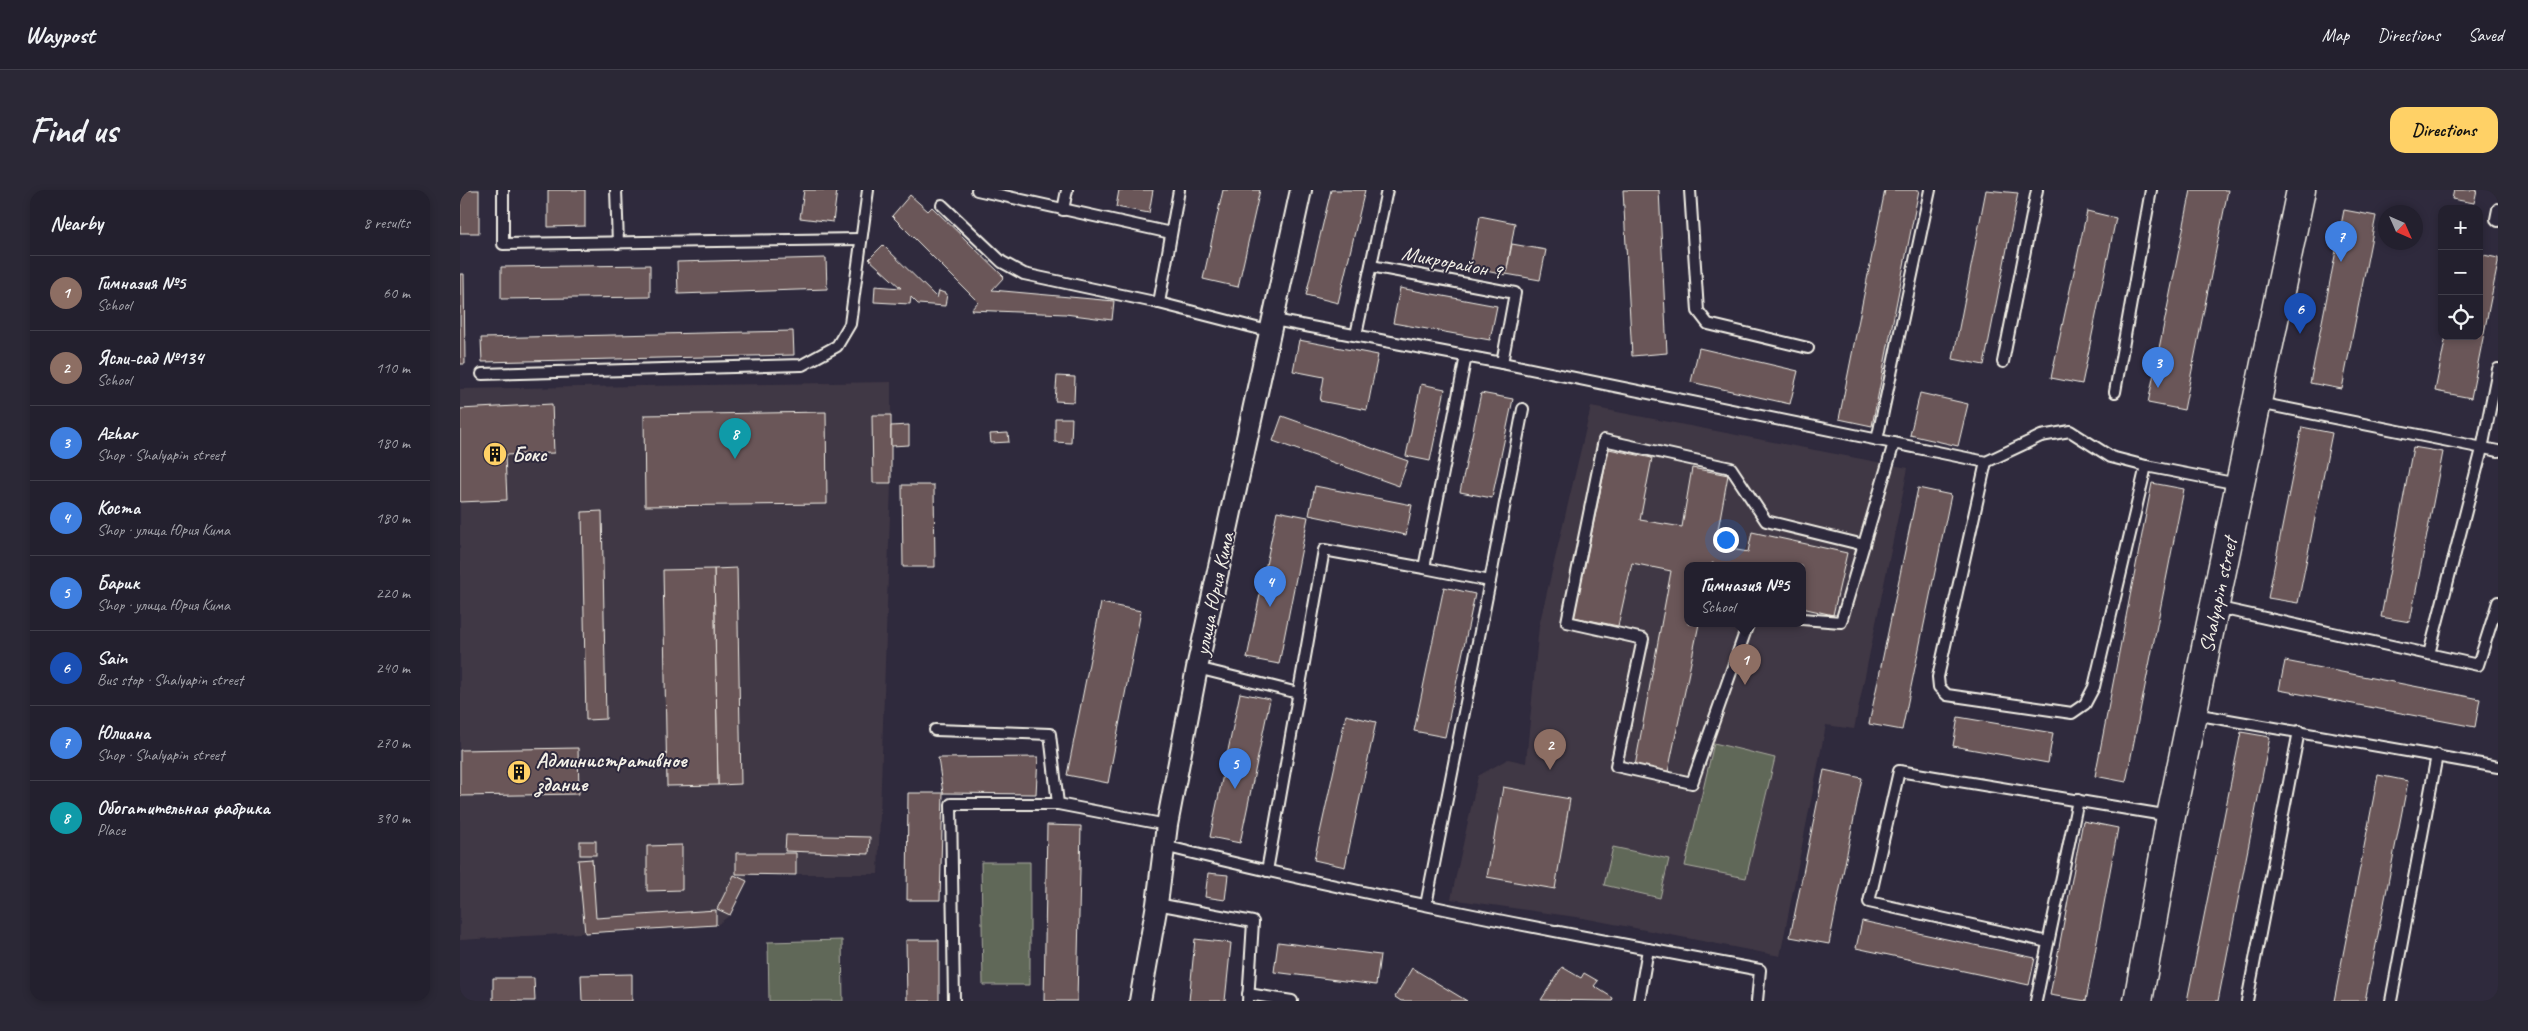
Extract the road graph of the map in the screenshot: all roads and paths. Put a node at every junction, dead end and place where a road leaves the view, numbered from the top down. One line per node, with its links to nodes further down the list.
1 (503, 190): 20 (lane)
2 (616, 190): 20 (lane)
3 (868, 190): 19 (lane)
4 (977, 190): 16 (lane)
5 (1067, 190): 16 (lane)
6 (1179, 190): 18 (lane)
7 (1301, 190): 23 (street, улица Юрия Кима)
8 (1387, 190): 21 (lane)
9 (1690, 190): 25 (lane)
10 (1930, 190): 34 (lane)
11 (2037, 190): 27 (lane)
12 (2151, 190): 31 (lane)
13 (2301, 190): 32 (main road, Shalyapin street)
14 (942, 205): 22 (lane)
15 (2498, 209): 17 (lane)
16 (1063, 210): 18 (lane)
17 (2498, 221)
18 (1171, 233): 22 (lane)
19 (861, 239): 20 (lane); 30 (lane)
20 (618, 243)
21 (1371, 266): 24 (lane); 28 (lane, Микрорайон 9)
22 (1158, 304): 23 (lane)
23 (1273, 326): 24 (lane); 49 (street, улица Юрия Кима)
24 (1356, 335): 26 (lane)
25 (1808, 348)
26 (1466, 356): 28 (lane); 42 (lane)
27 (2003, 362)
28 (1502, 363): 34 (lane)
29 (2498, 369): 36 (lane)
30 (482, 374)
31 (2115, 392)
32 (2259, 403): 36 (lane); 40 (main road, Shalyapin street)
33 (1523, 409): 43 (lane)
34 (1877, 440): 35 (lane)
35 (1894, 443): 38 (lane); 41 (lane)
36 (2482, 449): 37 (lane); 48 (lane)
37 (2498, 451)
38 (1986, 462): 39 (lane); 39 (lane)
39 (2146, 466): 40 (lane)
40 (2241, 485): 45 (main road, Shalyapin street)
41 (1864, 545): 46 (lane); 47 (lane)
42 (1424, 568): 43 (lane); 50 (lane)
43 (1490, 581): 63 (lane)
44 (2498, 602): 48 (lane)
45 (2215, 607): 48 (lane); 51 (main road, Shalyapin street)
46 (1806, 619)
47 (1747, 627)
48 (2429, 654)
49 (1197, 668): 50 (lane); 59 (street, улица Юрия Кима)
50 (1298, 692): 61 (lane)
51 (2193, 714): 53 (lane); 58 (main road, Shalyapin street)
52 (935, 730): 57 (lane)
53 (2299, 730): 54 (lane); 74 (lane)
54 (2437, 755): 55 (lane); 75 (lane)
55 (2498, 767)
56 (2078, 800): 58 (lane); 64 (lane); 64 (lane)
57 (1058, 804): 59 (lane); 67 (lane)
58 (2172, 816): 73 (main road, Shalyapin street)
59 (1167, 825): 60 (street, улица Юрия Кима)
60 (1164, 846): 61 (lane); 62 (street, улица Юрия Кима)
61 (1266, 871): 63 (lane)
62 (1157, 904): 66 (lane); 68 (street, улица Юрия Кима)
63 (1426, 905): 65 (lane)
64 (2048, 942): 72 (lane)
65 (1648, 949): 70 (lane); 71 (lane)
66 (1248, 998): 69 (lane)
67 (954, 1001)
68 (1140, 1001)
69 (1292, 1001)
70 (1639, 1001)
71 (1757, 1001)
72 (2036, 1001)
73 (2138, 1001)
74 (2247, 1001)
75 (2391, 1001)

